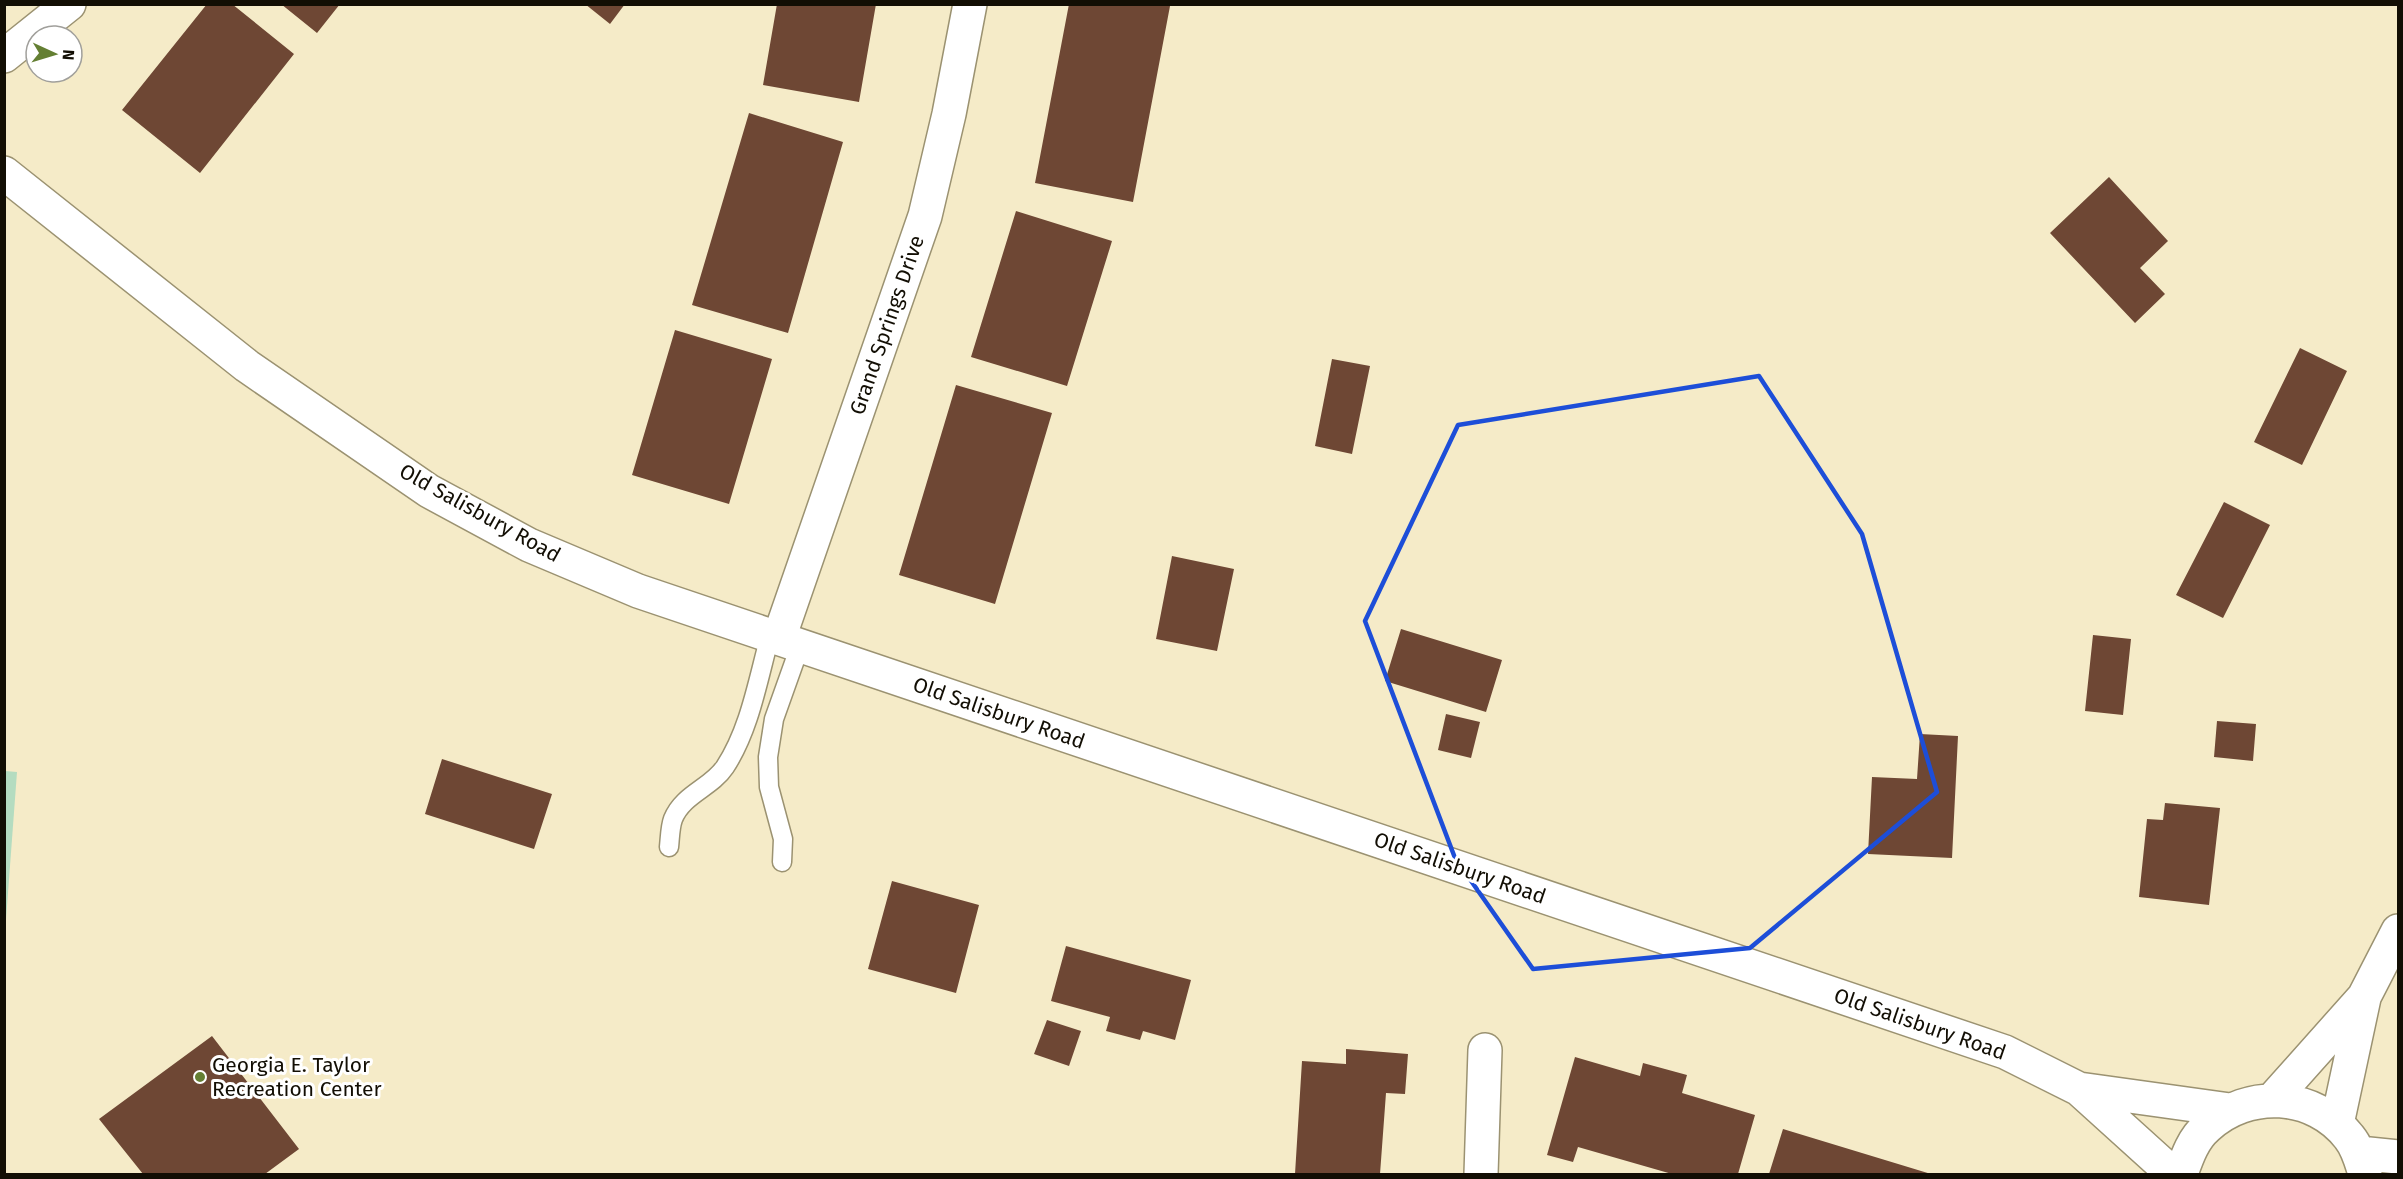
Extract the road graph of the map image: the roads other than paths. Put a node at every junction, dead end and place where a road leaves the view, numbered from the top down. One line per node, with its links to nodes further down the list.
1 (69, 4): 3 (main road)
2 (970, 4): 5 (main road, Grand Springs Drive)
3 (4, 56)
4 (4, 173): 5 (main road, Old Salisbury Road)
5 (783, 640): 6 (lane); 7 (lane); 11 (main road, Old Salisbury Road)
6 (669, 847)
7 (782, 862)
8 (2398, 932): 9 (main road)
9 (2364, 997): 12 (main road); 14 (main road)
10 (1485, 1050): 17 (main road)
11 (2079, 1089): 13 (main road, Old Salisbury Road); 18 (main road, Old Salisbury Road)
12 (2273, 1100): 13 (main road, Old Salisbury Road); 14 (main road, Old Salisbury Road)
13 (2230, 1110): 19 (main road, Old Salisbury Road)
14 (2337, 1124): 16 (main road, Old Salisbury Road)
15 (2398, 1157): 16 (main road, Old Salisbury Road)
16 (2362, 1164)
17 (1481, 1174)
18 (2173, 1174)
19 (2181, 1174)

